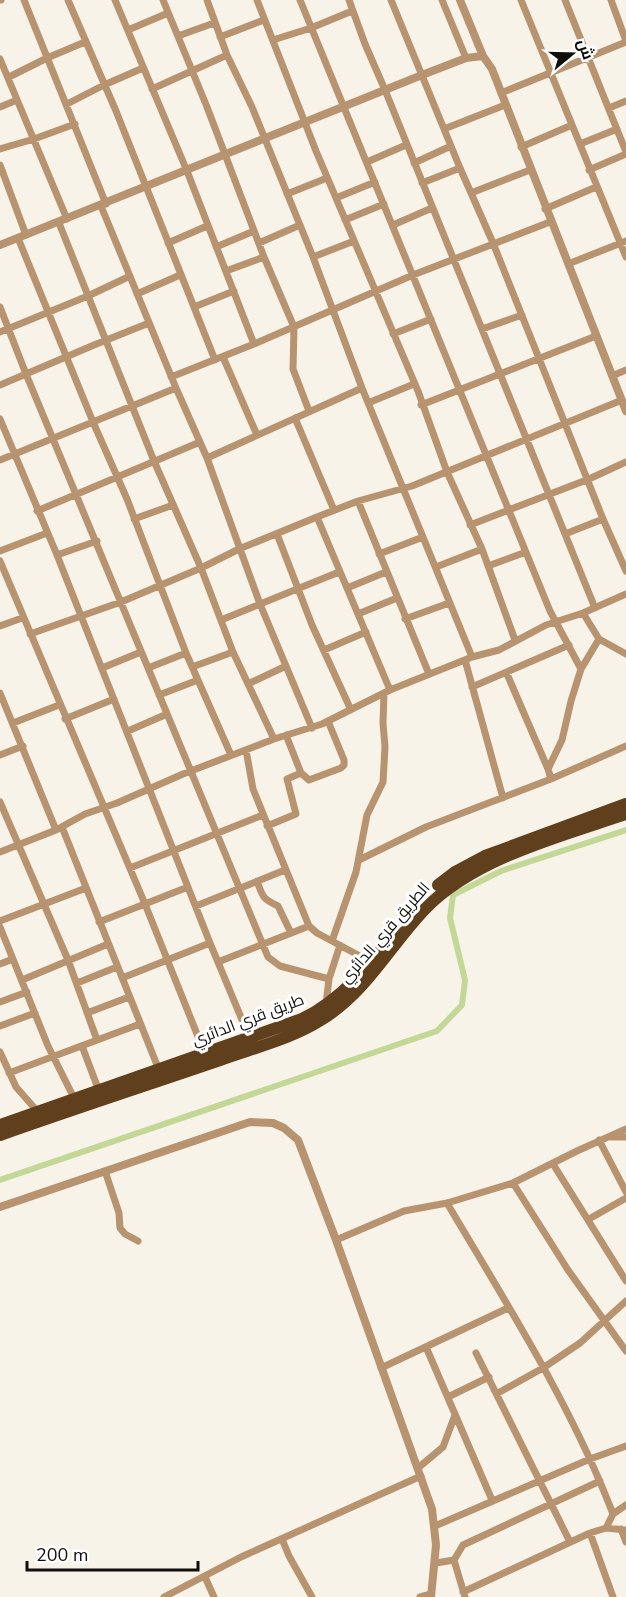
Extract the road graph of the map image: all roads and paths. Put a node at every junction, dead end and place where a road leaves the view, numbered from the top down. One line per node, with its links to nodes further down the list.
1 (24, 0): 30 (street)
2 (68, 0): 26 (street)
3 (115, 0): 22 (street)
4 (164, 0): 18 (street)
5 (207, 0): 20 (street)
6 (258, 0): 19 (street)
7 (300, 0): 21 (street)
8 (361, 0): 17 (street)
9 (392, 0): 37 (street)
10 (442, 0): 32 (street)
11 (460, 0): 29 (street)
12 (531, 0): 15 (street)
13 (565, 0): 31 (street)
14 (620, 0): 16 (street)
15 (522, 2): 35 (street)
16 (611, 2): 27 (street)
17 (351, 5): 21 (street); 41 (street)
18 (168, 13): 22 (street); 23 (street)
19 (264, 20): 24 (street); 25 (street)
20 (214, 23): 23 (street); 24 (street)
21 (311, 28): 25 (street); 48 (street)
22 (128, 30): 34 (street)
23 (178, 36): 36 (street)
24 (220, 37): 28 (street)
25 (273, 40): 50 (street)
26 (85, 42): 30 (street); 39 (street)
27 (626, 42): 31 (street)
28 (227, 55): 36 (street); 55 (street)
29 (483, 56): 32 (street); 42 (street)
30 (46, 57): 38 (street); 45 (street)
31 (588, 57): 35 (street); 49 (street)
32 (466, 58): 37 (street)
33 (0, 59): 38 (street)
34 (143, 68): 39 (street); 40 (street)
35 (550, 72): 42 (street); 52 (street)
36 (192, 73): 40 (street); 63 (street)
37 (423, 75): 41 (street); 53 (street)
38 (9, 77): 43 (street)
39 (104, 85): 45 (street); 75 (street)
40 (152, 89): 70 (street)
41 (385, 90): 48 (street); 58 (street)
42 (501, 93): 46 (street)
43 (17, 100): 47 (street); 56 (street)
44 (626, 101): 49 (street)
45 (67, 104): 51 (street)
46 (505, 105): 53 (street); 60 (street)
47 (0, 107)
48 (343, 107): 50 (street); 64 (street)
49 (609, 108): 54 (street)
50 (305, 122): 55 (street); 71 (street)
51 (75, 124): 56 (street); 80 (street)
52 (572, 125): 57 (street); 60 (street)
53 (444, 129): 59 (street)
54 (617, 129): 57 (street); 62 (street)
55 (264, 138): 63 (street); 77 (street)
56 (34, 139): 61 (street); 84 (street)
57 (580, 144): 69 (street)
58 (406, 145): 64 (street); 65 (street)
59 (451, 146): 65 (street); 67 (street)
60 (521, 147): 68 (street)
61 (0, 148)
62 (626, 153): 69 (street)
63 (226, 155): 70 (street); 89 (street)
64 (367, 162): 72 (street)
65 (414, 163): 73 (street)
66 (0, 165): 90 (street)
67 (460, 168): 73 (street); 76 (street)
68 (530, 170): 76 (street); 82 (street)
69 (589, 170): 74 (street)
70 (187, 171): 75 (street); 88 (street)
71 (327, 178): 77 (street); 78 (street)
72 (375, 182): 78 (street); 79 (street)
73 (423, 183): 81 (street)
74 (596, 187): 82 (street); 92 (street)
75 (146, 188): 80 (street); 93 (street)
76 (471, 193): 95 (street)
77 (287, 194): 86 (street)
78 (336, 198): 83 (street)
79 (384, 204): 83 (street); 87 (street)
80 (104, 205): 84 (street); 106 (street)
81 (432, 208): 87 (street); 101 (street)
82 (545, 209): 85 (street)
83 (345, 220): 91 (street)
84 (63, 221): 90 (street); 110 (street)
85 (550, 222): 95 (street); 102 (street)
86 (300, 225): 94 (street); 99 (street)
87 (393, 225): 105 (street)
88 (207, 226): 93 (street); 97 (street)
89 (255, 231): 94 (street); 97 (street)
90 (22, 237): 96 (street); 114 (street)
91 (354, 241): 99 (street); 108 (street)
92 (623, 242): 100 (street); 102 (street)
93 (168, 243): 104 (street)
94 (258, 243): 98 (street)
95 (493, 243): 101 (street); 115 (street)
96 (0, 245)
97 (216, 247): 103 (street)
98 (264, 257): 103 (street); 118 (street)
99 (313, 257): 113 (street)
100 (626, 257)
101 (453, 260): 105 (street); 120 (street)
102 (568, 264): 123 (street)
103 (226, 271): 107 (street)
104 (180, 275): 109 (street); 112 (street)
105 (414, 275): 108 (street); 116 (street)
106 (130, 276): 109 (street); 110 (street)
107 (234, 291): 112 (street); 125 (street)
108 (374, 292): 113 (street); 122 (street)
109 (137, 294): 117 (street)
110 (88, 296): 114 (street); 124 (street)
111 (0, 307): 119 (street)
112 (194, 307): 129 (street)
113 (334, 309): 118 (street); 138 (street)
114 (48, 312): 119 (street); 127 (street)
115 (522, 315): 120 (street); 128 (street)
116 (431, 318): 122 (street); 139 (street)
117 (149, 323): 124 (street); 134 (street)
118 (294, 327): 125 (street); 144 (street)
119 (8, 328): 121 (street); 131 (street)
120 (482, 329): 132 (street)
121 (0, 332)
122 (393, 334): 135 (street)
123 (596, 336): 128 (street); 133 (street)
124 (106, 341): 127 (street); 143 (street)
125 (255, 344): 126 (street)
126 (223, 357): 129 (street); 150 (street)
127 (67, 358): 131 (street); 148 (street)
128 (540, 359): 132 (street); 149 (street)
129 (215, 360): 134 (street)
130 (626, 370): 133 (street)
131 (26, 374): 136 (street); 151 (street)
132 (501, 374): 139 (street); 152 (street)
133 (612, 376): 140 (street)
134 (171, 377): 137 (street)
135 (414, 384): 141 (street); 142 (street)
136 (0, 386)
137 (176, 388): 143 (street); 153 (street)
138 (362, 388): 141 (street); 144 (street)
139 (460, 391): 142 (street); 155 (street)
140 (622, 400): 145 (street); 149 (street)
141 (368, 402): 163 (street)
142 (421, 405): 160 (street)
143 (132, 406): 148 (street); 158 (street)
144 (309, 411): 146 (street)
145 (626, 411)
146 (295, 418): 150 (street); 168 (street)
147 (0, 419): 154 (street)
148 (93, 422): 151 (street); 161 (street)
149 (566, 423): 152 (street); 162 (street)
150 (257, 435): 156 (street)
151 (53, 439): 154 (street); 164 (street)
152 (525, 439): 155 (street); 165 (street)
153 (200, 442): 156 (street); 158 (street)
154 (14, 454): 157 (street); 169 (street)
155 (486, 456): 160 (street); 170 (street)
156 (207, 458): 180 (street)
157 (0, 460)
158 (154, 461): 161 (street); 167 (street)
159 (626, 462): 162 (street)
160 (447, 472): 163 (street); 174 (street)
161 (118, 477): 164 (street); 172 (street)
162 (588, 479): 165 (street); 173 (street)
163 (402, 489): 166 (street); 178 (street)
164 (77, 494): 169 (street); 179 (street)
165 (548, 495): 170 (street); 177 (street)
166 (358, 501): 168 (street); 184 (street)
167 (173, 505): 172 (street); 189 (street)
168 (334, 510): 171 (street)
169 (37, 511): 175 (street)
170 (510, 511): 174 (street); 183 (street)
171 (317, 517): 176 (street); 191 (street)
172 (134, 519): 193 (street)
173 (603, 519): 177 (street); 190 (street)
174 (470, 525): 181 (street)
175 (47, 533): 182 (street); 185 (street)
176 (277, 534): 180 (street); 194 (street)
177 (565, 534): 201 (street)
178 (423, 537): 184 (street); 188 (street)
179 (96, 541): 185 (street); 198 (street)
180 (239, 549): 189 (street); 200 (street)
181 (482, 549): 187 (street); 188 (street)
182 (0, 551)
183 (526, 552): 187 (street); 208 (street)
184 (379, 554): 192 (street)
185 (57, 555): 204 (street)
186 (0, 561): 205 (street)
187 (488, 566): 213 (street)
188 (436, 567): 199 (street)
189 (201, 568): 193 (street); 207 (street)
190 (626, 571)
191 (339, 572): 194 (street); 195 (street)
192 (386, 572): 195 (street); 197 (street)
193 (160, 585): 198 (street); 218 (street)
194 (298, 588): 200 (street); 215 (street)
195 (346, 588): 203 (street)
196 (626, 594): 201 (street)
197 (397, 598): 203 (street); 206 (street)
198 (121, 602): 204 (street); 216 (street)
199 (449, 603): 206 (street); 220 (street)
200 (260, 604): 207 (street); 221 (street)
201 (595, 608): 202 (street)
202 (583, 613): 208 (street); 212 (street)
203 (358, 614): 210 (street)
204 (80, 616): 211 (street); 222 (street)
205 (22, 618): 209 (street); 211 (street)
206 (405, 619): 226 (street)
207 (221, 620): 217 (street)
208 (557, 621): 213 (street); 214 (street)
209 (0, 626)
210 (366, 632): 215 (street); 231 (street)
211 (30, 634): 235 (street)
212 (599, 639): 219 (street); 225 (street)
213 (515, 640): 220 (street)
214 (569, 645): 225 (street); 227 (street)
215 (324, 650): 236 (street)
216 (141, 652): 222 (street); 223 (street)
217 (233, 652): 224 (street); 229 (street)
218 (186, 653): 223 (street); 224 (street)
219 (626, 654)
220 (468, 659): 226 (street); 230 (street)
221 (286, 666): 229 (street); 241 (street)
222 (102, 668): 234 (street)
223 (148, 668): 232 (street)
224 (192, 668): 228 (street)
225 (581, 669): 250 (street)
226 (429, 674): 231 (street)
227 (507, 674): 230 (street); 250 (street)
228 (198, 680): 232 (street); 249 (street)
229 (248, 684): 244 (street)
230 (472, 687): 255 (street)
231 (387, 692): 236 (street); 267 (street)
232 (159, 695): 237 (street)
233 (1, 698): 240 (street)
234 (114, 699): 238 (street); 242 (street)
235 (59, 705): 238 (street); 240 (street)
236 (351, 710): 239 (street)
237 (167, 714): 242 (street); 251 (street)
238 (65, 719): 258 (street)
239 (328, 721): 241 (street); 252 (street)
240 (13, 723): 245 (street)
241 (312, 728): 243 (street)
242 (128, 731): 254 (street)
243 (286, 735): 244 (street); 252 (street)
244 (274, 739): 247 (street)
245 (23, 746): 248 (street); 262 (street)
246 (626, 746): 253 (street)
247 (246, 750): 249 (street); 260 (street)
248 (0, 755)
249 (231, 755): 251 (street)
250 (548, 769): 253 (street)
251 (191, 771): 254 (street); 263 (street)
252 (301, 773): 261 (street)
253 (551, 779): 255 (street)
254 (150, 788): 258 (street); 265 (street)
255 (503, 798): 267 (street)
256 (0, 802): 264 (street)
257 (626, 804): 291 (highway, طريق قري الدائري)
258 (104, 807): 262 (street); 268 (street)
259 (626, 814): 319 (highway, الطريق قري الدائري)
260 (263, 815): 261 (street); 263 (street)
261 (267, 826): 269 (street)
262 (59, 828): 264 (street); 272 (street)
263 (217, 833): 265 (street); 273 (street)
264 (19, 845): 266 (street); 275 (street)
265 (174, 850): 268 (street); 271 (street)
266 (0, 852)
267 (359, 860): 282 (street)
268 (130, 868): 274 (street)
269 (285, 870): 270 (street); 279 (street)
270 (257, 881): 273 (street); 281 (street)
271 (188, 887): 274 (street); 276 (street)
272 (86, 888): 275 (street); 278 (street)
273 (240, 888): 276 (street); 285 (street)
274 (145, 904): 278 (street); 288 (street)
275 (43, 905): 277 (street); 289 (street)
276 (196, 906): 283 (street)
277 (0, 921)
278 (99, 922): 284 (street)
279 (309, 926): 281 (street); 282 (street)
280 (0, 927): 287 (street)
281 (291, 933): 285 (street)
282 (332, 941): 286 (street)
283 (210, 943): 288 (street); 290 (street)
284 (108, 944): 289 (street); 293 (street)
285 (262, 944): 290 (street); 295 (street)
286 (340, 945): 291 (street); 295 (street)
287 (13, 959): 292 (street); 296 (street)
288 (167, 959): 294 (street); 310 (street)
289 (68, 960): 296 (street); 297 (street)
290 (218, 962): 306 (street)
291 (371, 962): 301 (highway, طريق قري الدائري)
292 (0, 964)
293 (117, 967): 294 (street); 297 (street)
294 (122, 978): 299 (street)
295 (329, 979): 301 (street)
296 (22, 980): 298 (street)
297 (77, 983): 302 (street)
298 (27, 992): 300 (street); 303 (street)
299 (129, 997): 302 (street); 304 (street)
300 (0, 1002)
301 (327, 1005): 306 (highway, طريق قري الدائري)
302 (87, 1012): 307 (street)
303 (35, 1013): 305 (street); 311 (street)
304 (140, 1024): 307 (street); 312 (street)
305 (0, 1026)
306 (250, 1039): 310 (highway, طريق قري الدائري)
307 (98, 1040): 308 (street)
308 (82, 1046): 311 (street); 314 (street)
309 (0, 1052): 313 (street)
310 (205, 1054): 312 (highway, طريق قري الدائري)
311 (52, 1057): 313 (street); 315 (street)
312 (159, 1070): 314 (highway, طريق قري الدائري)
313 (9, 1073): 316 (street)
314 (99, 1091): 315 (highway, طريق قري الدائري)
315 (75, 1100): 316 (highway, طريق قري الدائري)
316 (39, 1112): 317 (highway, طريق قري الدائري)
317 (0, 1125)
318 (626, 1129): 321 (street)
319 (0, 1135)
320 (626, 1137): 321 (street)
321 (602, 1139): 322 (street); 325 (street)
322 (553, 1164): 324 (street); 329 (street)
323 (105, 1171): 328 (street); 330 (street); 331 (street)
324 (513, 1183): 327 (street); 335 (street)
325 (626, 1192)
326 (626, 1198): 329 (street)
327 (447, 1203): 331 (street); 334 (street)
328 (0, 1207)
329 (589, 1219): 332 (street)
330 (138, 1240)
331 (336, 1240): 339 (street)
332 (626, 1281)
333 (626, 1301): 335 (street)
334 (508, 1308): 336 (street); 340 (street)
335 (604, 1322): 337 (street); 340 (street)
336 (426, 1347): 339 (street); 343 (street)
337 (626, 1351)
338 (476, 1353): 341 (street)
339 (381, 1368): 348 (street)
340 (543, 1368): 342 (street); 347 (street)
341 (489, 1377): 342 (street); 343 (street)
342 (498, 1393): 349 (street)
343 (448, 1397): 344 (street)
344 (455, 1415): 348 (street); 351 (street)
345 (624, 1447): 346 (street); 347 (street)
346 (626, 1456)
347 (590, 1459): 349 (street); 350 (street)
348 (419, 1472): 355 (street); 359 (street)
349 (540, 1480): 351 (street); 352 (street)
350 (600, 1481): 352 (street); 354 (street)
351 (492, 1500): 355 (street)
352 (551, 1504): 360 (street); 362 (street)
353 (626, 1505): 354 (street)
354 (613, 1514): 356 (street)
355 (435, 1526): 363 (street)
356 (606, 1528): 357 (street); 358 (street)
357 (623, 1529): 361 (street)
358 (590, 1533): 360 (street); 371 (street)
359 (282, 1539): 364 (street); 369 (street)
360 (570, 1542): 365 (street)
361 (626, 1542)
362 (454, 1560): 363 (street); 365 (street)
363 (436, 1563): 366 (street)
364 (205, 1577): 367 (street); 368 (street)
365 (464, 1594)
366 (431, 1595): 370 (street)
367 (164, 1597)
368 (214, 1597)
369 (312, 1597)
370 (420, 1597)
371 (613, 1597)

